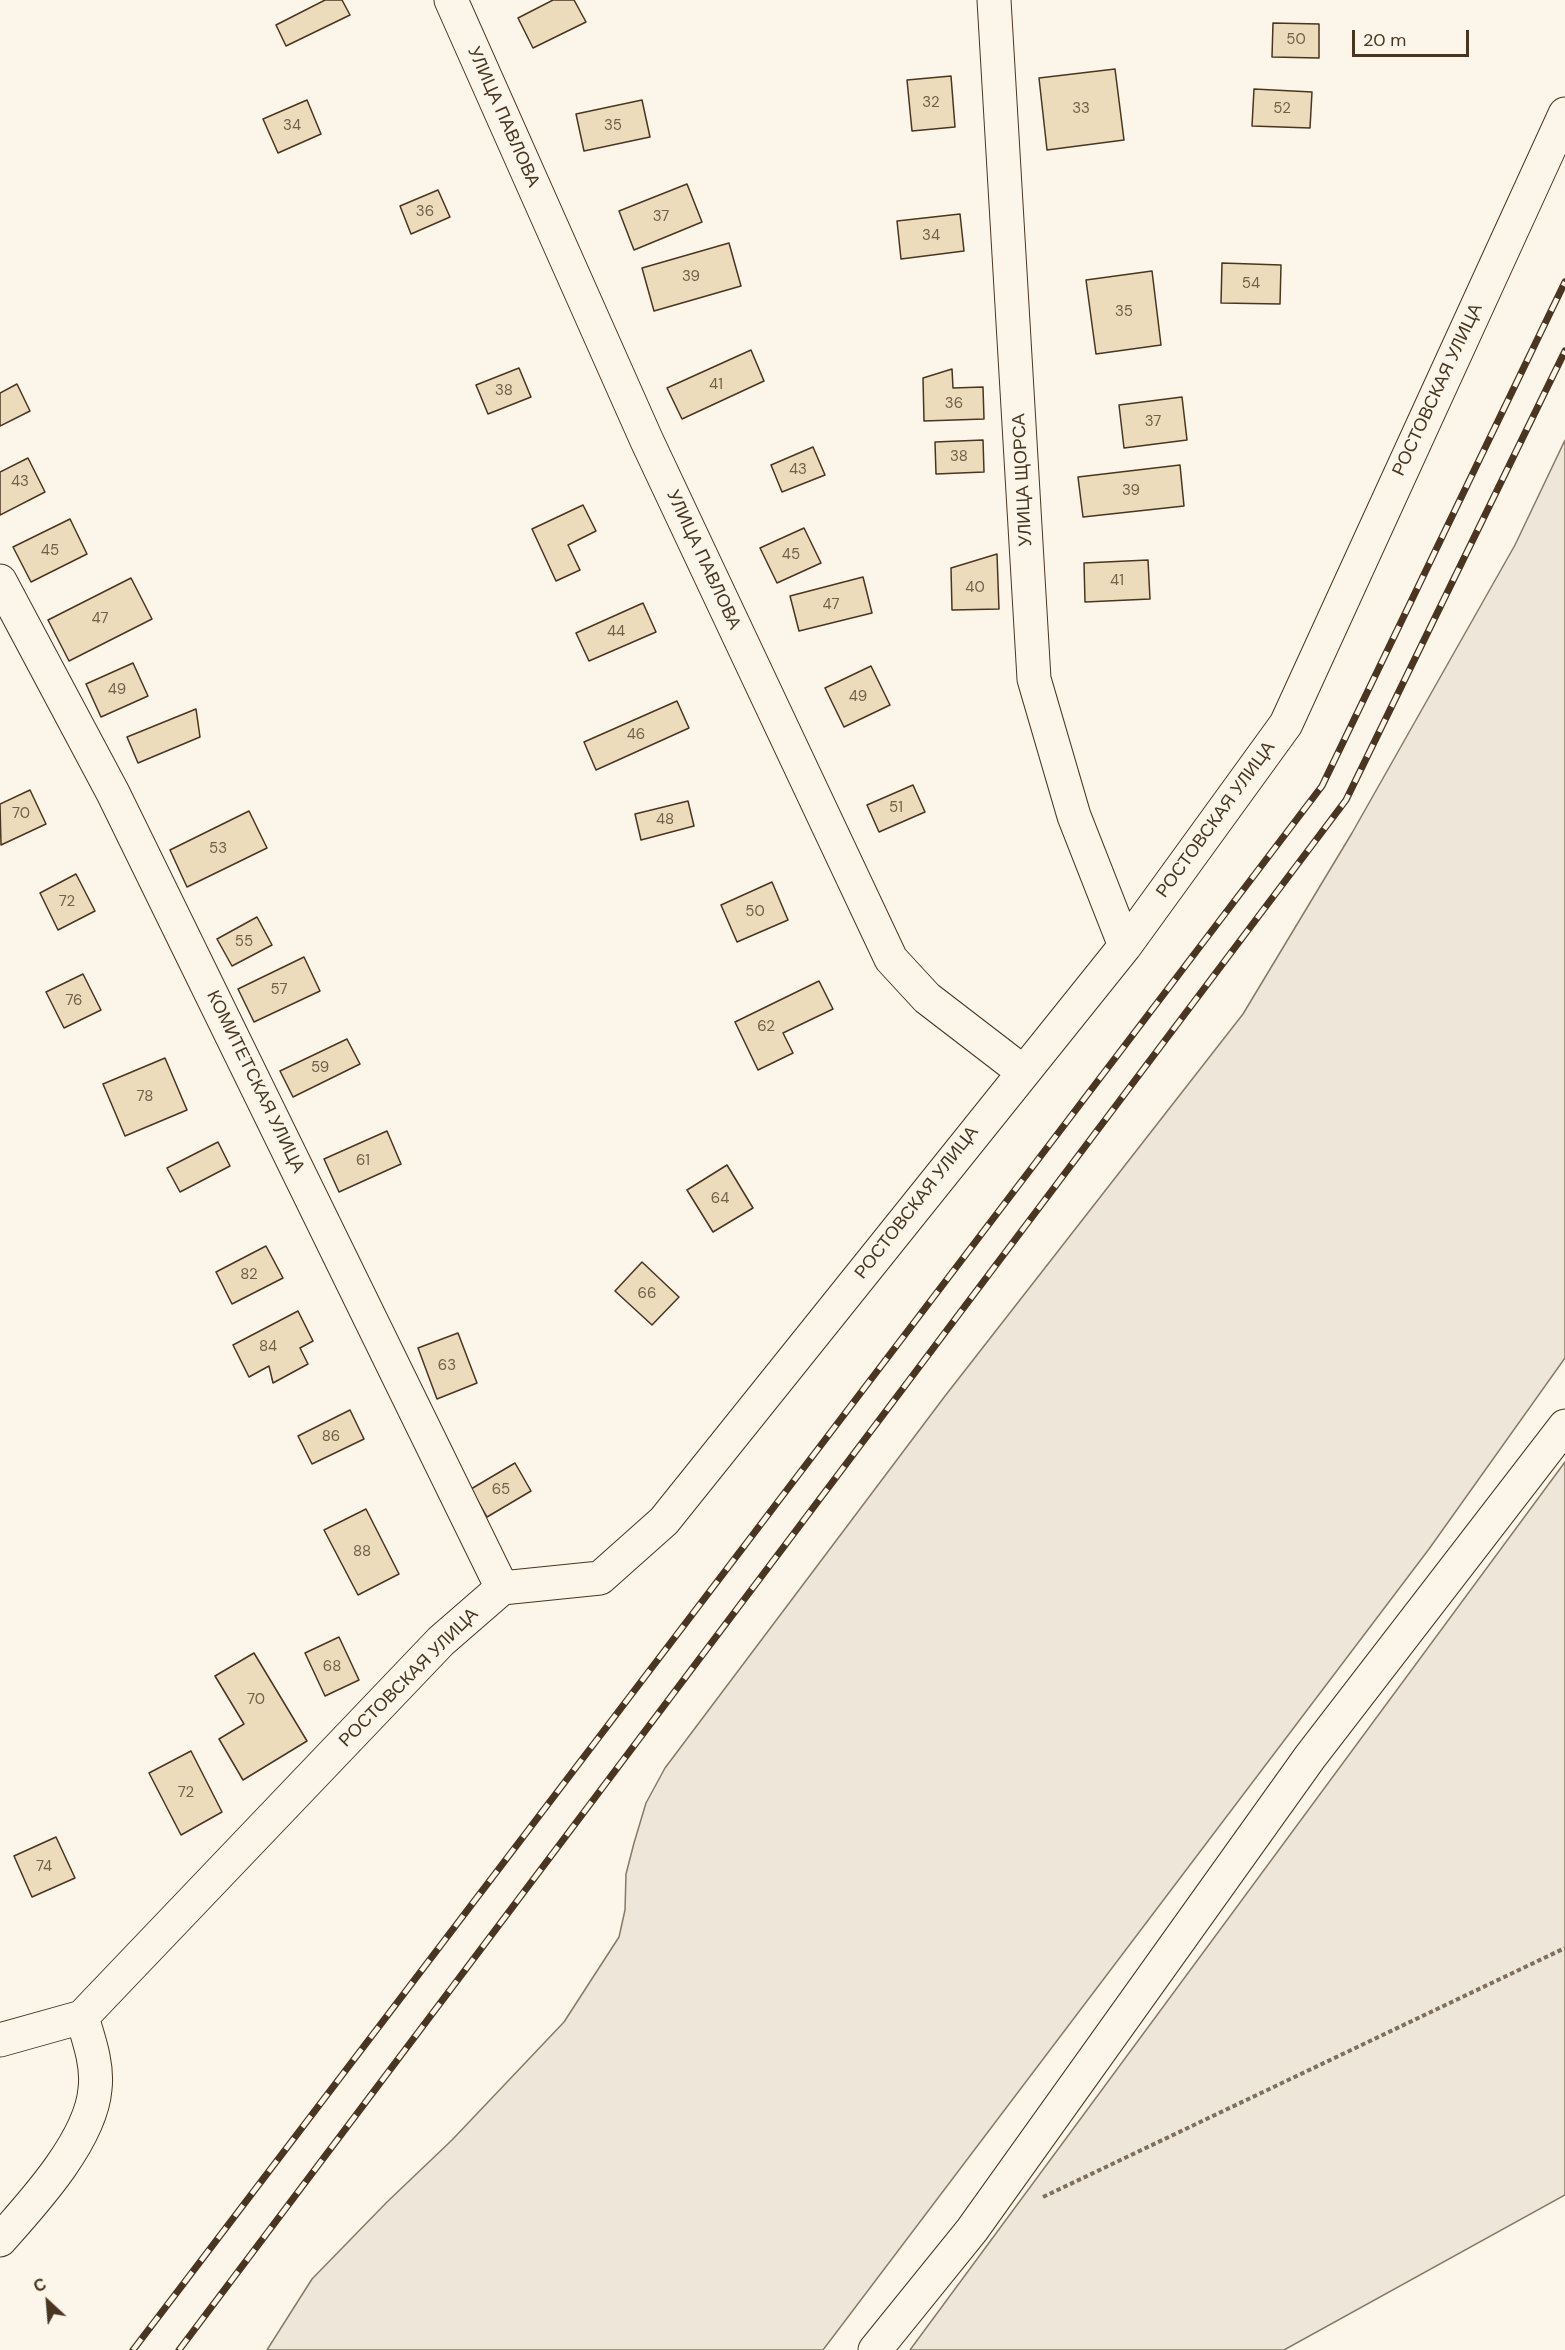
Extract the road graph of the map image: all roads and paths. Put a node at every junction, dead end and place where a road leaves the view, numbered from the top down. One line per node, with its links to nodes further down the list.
1 (451, 0): 6 (street, УЛИЦА ПАВЛОВА)
2 (994, 0): 5 (street, УЛИЦА ЩОРСА)
3 (1565, 114): 5 (street, РОСТОВСКАЯ УЛИЦА)
4 (0, 581): 8 (street, КОМИТЕТСКАЯ УЛИЦА)
5 (1125, 946): 6 (street, РОСТОВСКАЯ УЛИЦА)
6 (1022, 1071): 8 (street, РОСТОВСКАЯ УЛИЦА)
7 (1565, 1426): 14 (street)
8 (502, 1588): 10 (street, РОСТОВСКАЯ УЛИЦА)
9 (1565, 1948): 12 (path)
10 (82, 2017): 11 (street); 13 (street)
11 (0, 2040)
12 (1037, 2199)
13 (0, 2240)
14 (875, 2350)

